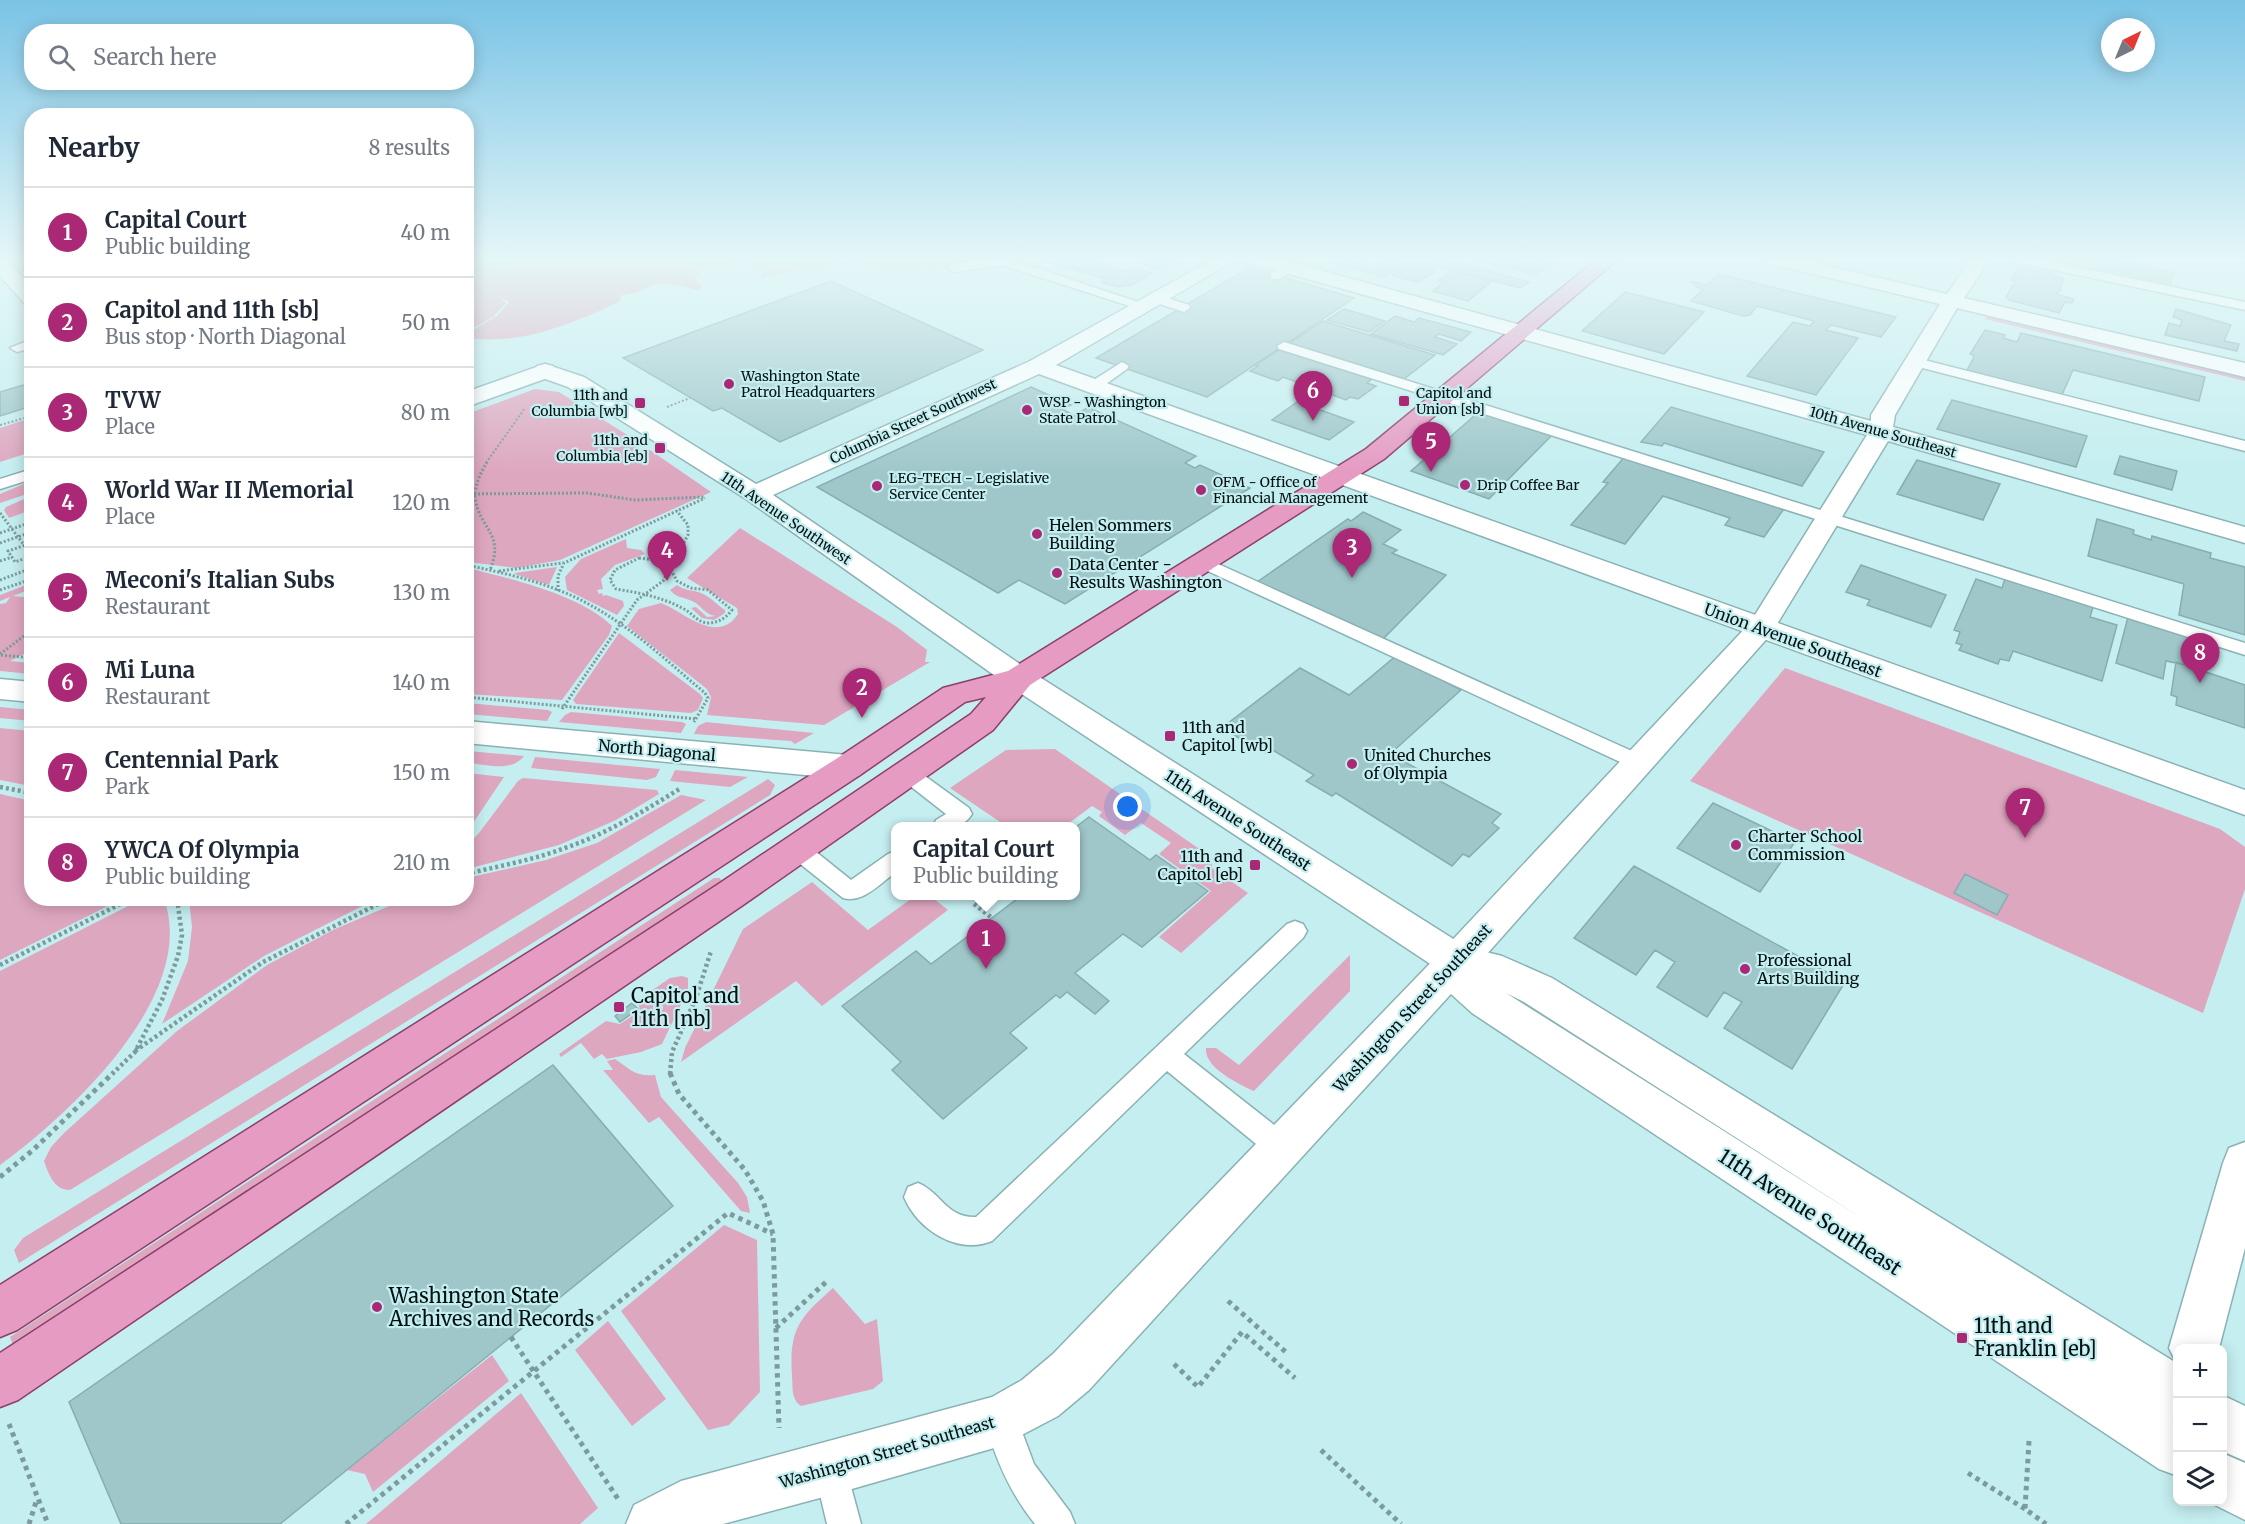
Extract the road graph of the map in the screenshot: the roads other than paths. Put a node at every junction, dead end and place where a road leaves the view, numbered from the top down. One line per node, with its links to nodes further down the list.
1 (1102, 330): 10 (street, Columbia Street Southwest)
2 (1513, 330): 5 (street, 10th Avenue Southeast)
3 (1933, 330): 9 (street, Washington Street Southeast)
4 (2077, 330): 12 (street)
5 (1520, 332): 14 (main road); 16 (street, 10th Avenue Southeast)
6 (24, 346): 8 (lane)
7 (1284, 346): 14 (lane)
8 (17, 348)
9 (1916, 362): 16 (street, Washington Street Southeast); 17 (lane)
10 (1038, 366): 13 (street, Union Avenue Southeast); 21 (street, Columbia Street Southwest)
11 (1122, 366): 13 (lane)
12 (2245, 370)
13 (1094, 386): 19 (street, Union Avenue Southeast)
14 (1443, 396): 19 (main road); 22 (lane)
15 (474, 397): 21 (street, 11th Avenue Southwest)
16 (1881, 432): 22 (street, Washington Street Southeast); 23 (street, 10th Avenue Southeast)
17 (2245, 446)
18 (24, 476): 20 (lane)
19 (1341, 476): 24 (main road); 25 (street, Union Avenue Southeast)
20 (0, 484)
21 (755, 494): 27 (street, 11th Avenue Southwest)
22 (1830, 517): 25 (street, Washington Street Southeast); 26 (lane)
23 (2245, 536)
24 (1204, 563): 27 (main road); 31 (lane)
25 (1761, 628): 31 (street, Washington Street Southeast); 34 (street, Union Avenue Southeast)
26 (2245, 649)
27 (1019, 678): 32 (main road); 33 (main road); 39 (street, 11th Avenue Southeast)
28 (0, 689): 29 (street)
29 (24, 691)
30 (474, 733): 32 (street, North Diagonal)
31 (1638, 762): 39 (street, Washington Street Southeast)
32 (848, 767): 44 (main road)
33 (908, 773): 35 (lane); 36 (main road)
34 (2245, 803)
35 (950, 822)
36 (798, 849): 37 (lane); 47 (main road)
37 (891, 864)
38 (1296, 931): 40 (lane)
39 (1457, 961): 41 (street, Washington Street Southeast); 46 (street, 11th Avenue Southeast); 51 (street, 11th Avenue Southeast)
40 (1166, 1055): 41 (lane); 43 (lane)
41 (1282, 1148): 48 (street, Washington Street Southeast)
42 (2245, 1163): 45 (street)
43 (918, 1197)
44 (0, 1313)
45 (2195, 1344)
46 (2173, 1390)
47 (3, 1400)
48 (1001, 1420): 52 (street, Washington Street Southeast); 57 (lane)
49 (2227, 1424): 50 (street)
50 (2245, 1435)
51 (2173, 1447)
52 (831, 1469): 55 (street, Washington Street Southeast); 56 (lane)
53 (2227, 1482): 54 (street)
54 (2245, 1493)
55 (638, 1515)
56 (844, 1524)
57 (1058, 1524)

